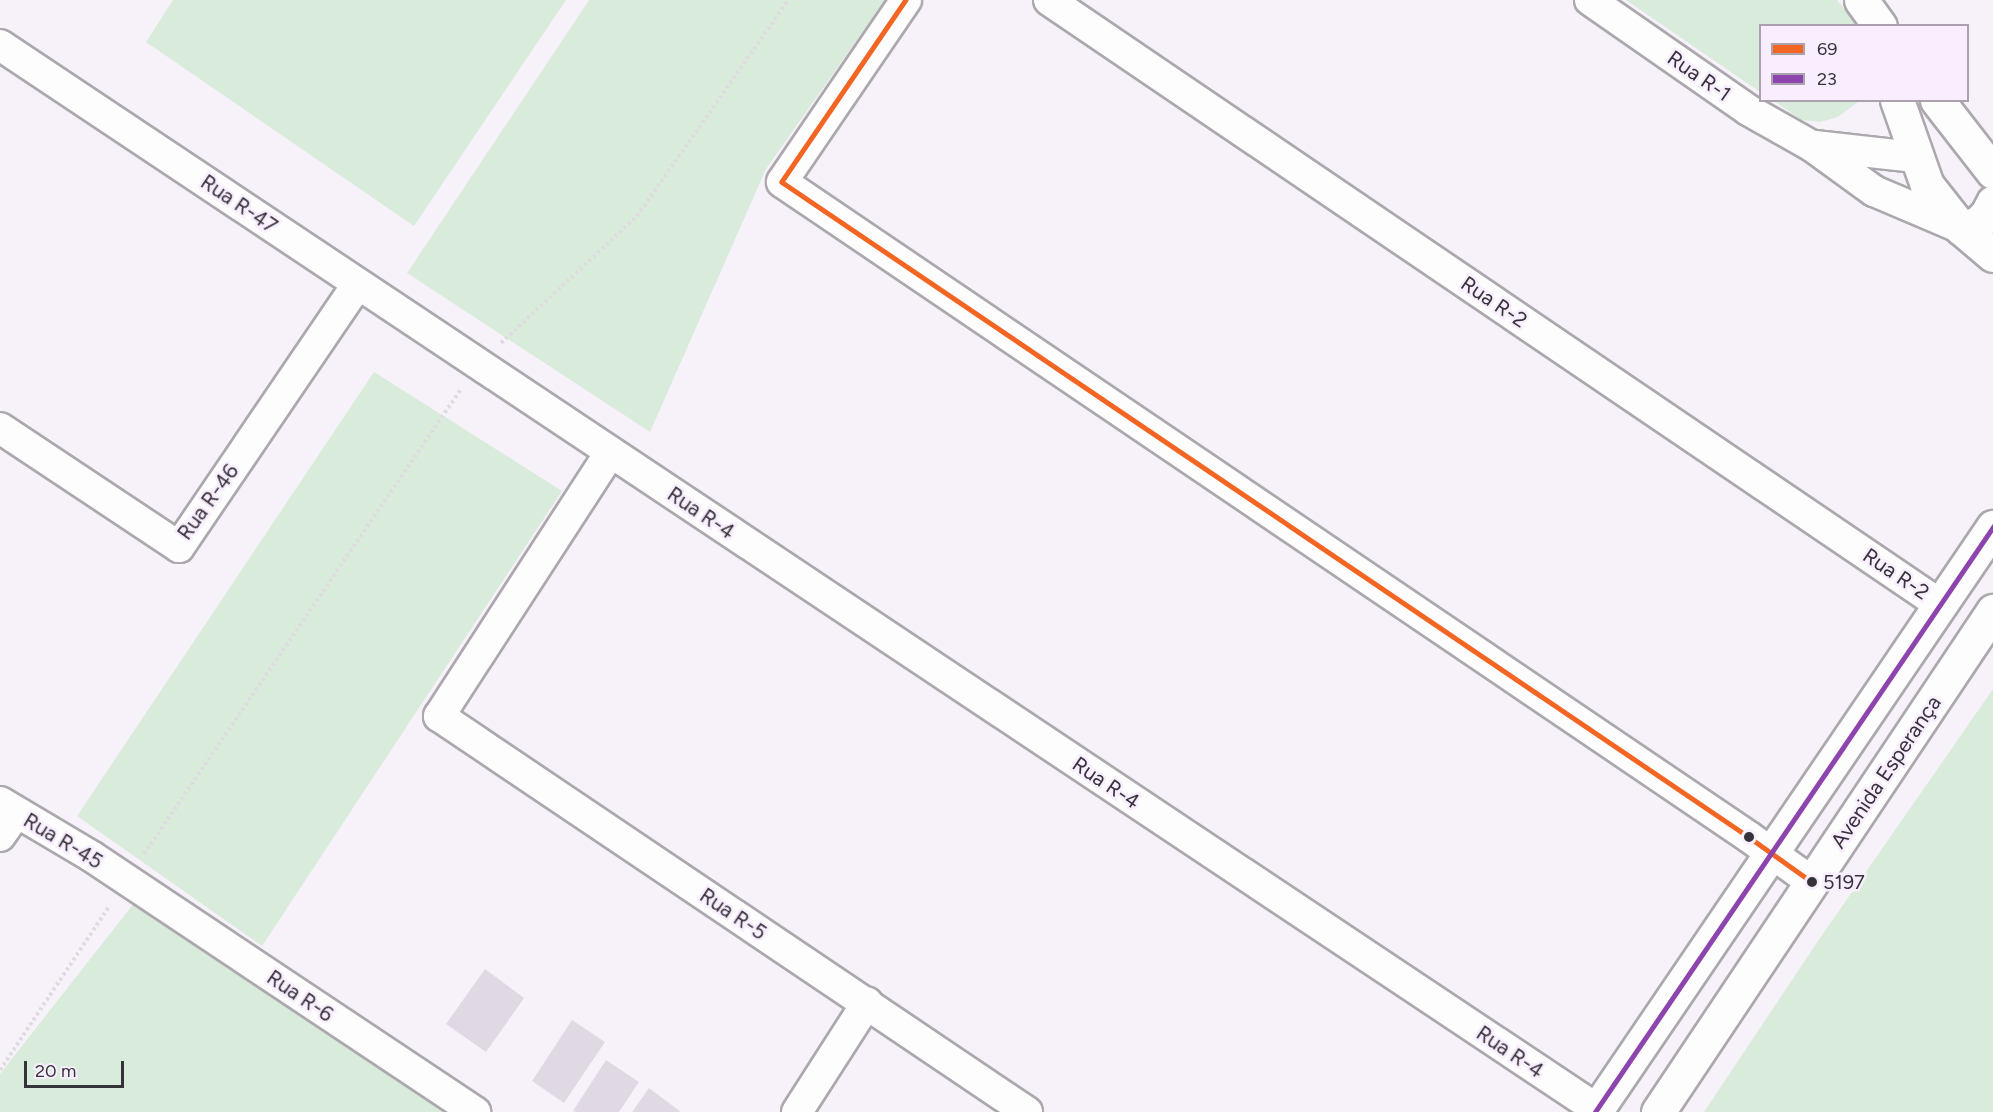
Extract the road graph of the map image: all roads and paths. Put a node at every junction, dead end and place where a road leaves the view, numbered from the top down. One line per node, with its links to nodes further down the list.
1 (788, 0): 16 (path)
2 (906, 0): 23 (street)
3 (1049, 0): 20 (street, Rua R-2)
4 (1590, 0): 10 (street, Rua R-1)
5 (1860, 0): 6 (main road)
6 (1878, 24)
7 (0, 45): 15 (street, Rua R-47)
8 (1898, 102): 11 (main road)
9 (1938, 102): 12 (main road)
10 (1812, 146): 11 (street, Rua R-1); 13 (street, Rua R-1)
11 (1915, 157): 12 (main road); 13 (main road)
12 (1989, 175): 13 (main road)
13 (1960, 228): 14 (main road)
14 (1993, 255)
15 (358, 284): 16 (street, Rua R-47); 17 (street, Rua R-46)
16 (478, 363): 18 (street, Rua R-4); 24 (path)
17 (0, 428)
18 (610, 453): 26 (street, Rua R-5); 28 (street, Rua R-4)
19 (1993, 527): 20 (main road)
20 (1939, 603): 23 (main road)
21 (1993, 611): 25 (main road, Avenida Esperança)
22 (6, 817): 24 (street, Rua R-45)
23 (1772, 852): 25 (street); 28 (main road)
24 (126, 880): 27 (path); 29 (street, Rua R-6)
25 (1812, 882): 32 (main road, Avenida Esperança)
26 (867, 1004): 30 (street); 31 (street, Rua R-5)
27 (0, 1070)
28 (1598, 1111)
29 (475, 1112)
30 (797, 1112)
31 (1028, 1112)
32 (1658, 1112)

